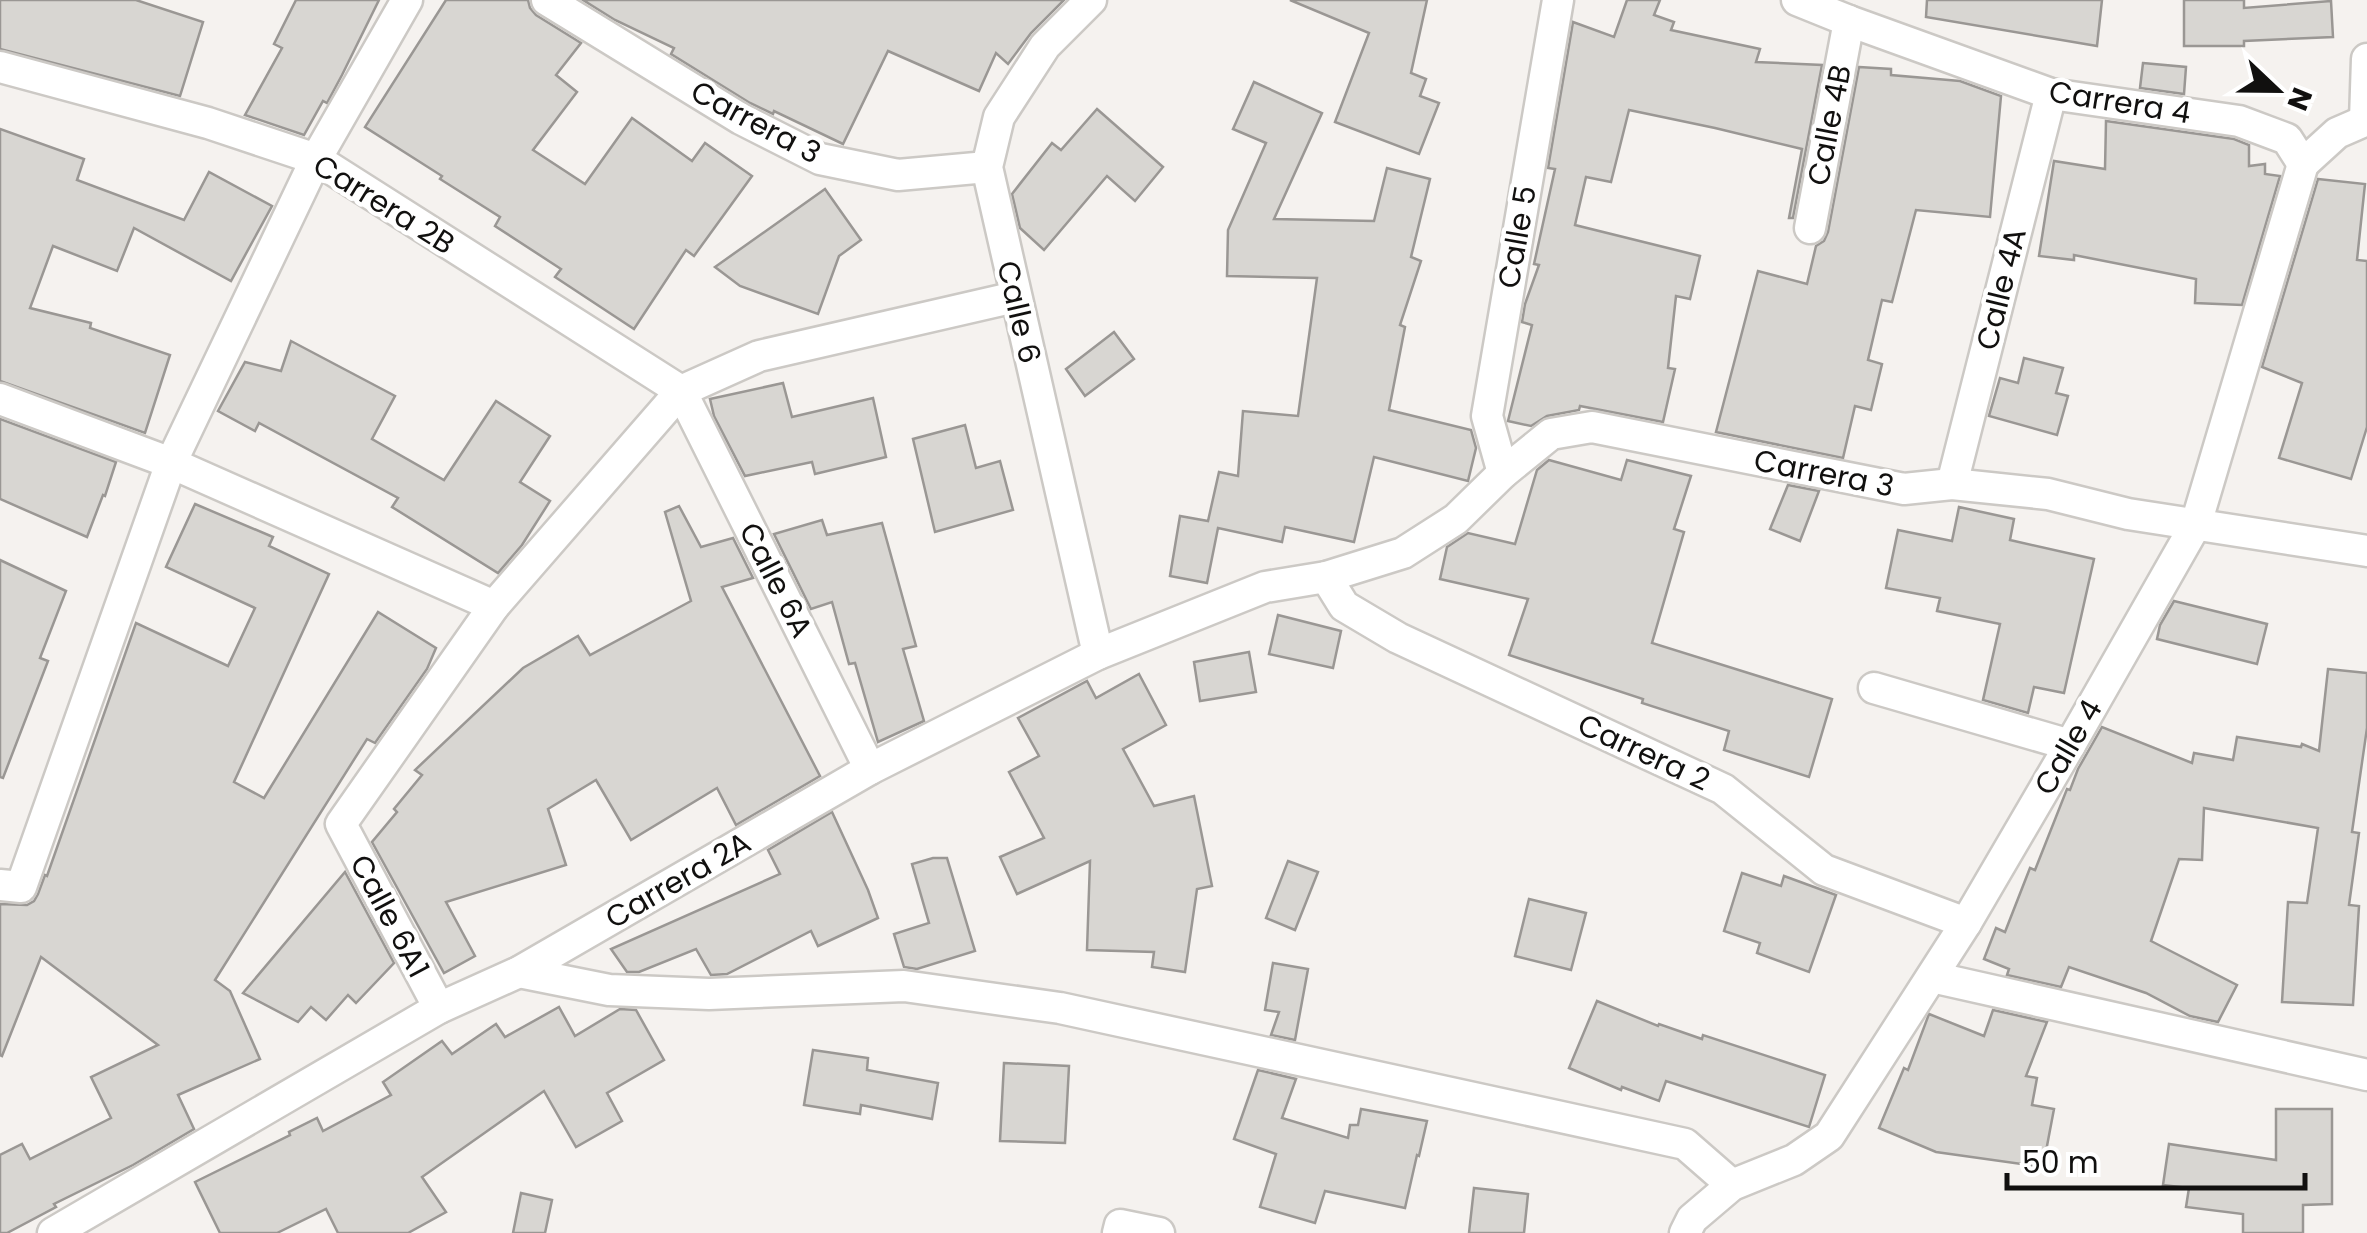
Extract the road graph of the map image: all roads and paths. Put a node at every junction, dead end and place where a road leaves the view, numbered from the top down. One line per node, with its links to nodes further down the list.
1 (407, 0): 11 (street)
2 (547, 0): 13 (street, Carrera 3)
3 (1092, 0): 13 (street, Calle 6)
4 (1558, 0): 19 (street, Calle 5)
5 (1798, 0): 6 (street, Carrera 4)
6 (1849, 22): 9 (street, Carrera 4); 14 (street, Calle 4B)
7 (2367, 60): 10 (street)
8 (0, 68): 11 (street, Carrera 2B)
9 (2051, 94): 12 (street, Carrera 4); 20 (street, Calle 4A)
10 (2366, 120): 12 (street)
11 (316, 159): 16 (street, Carrera 2B); 18 (street)
12 (2303, 164): 21 (street, Calle 4)
13 (986, 166): 15 (street, Calle 6)
14 (1810, 228)
15 (1015, 297): 16 (street); 25 (street, Calle 6)
16 (681, 392): 24 (street); 28 (street, Calle 6A)
17 (0, 399): 18 (street)
18 (171, 464): 24 (street); 29 (street)
19 (1502, 474): 20 (street, Carrera 3); 23 (street, Carrera 3)
20 (1952, 484): 21 (street, Carrera 3)
21 (2196, 524): 22 (street, Carrera 3); 27 (street, Calle 4)
22 (2367, 551)
23 (1326, 577): 25 (street, Carrera 2A); 30 (street, Carrera 2)
24 (494, 606): 33 (street, Calle 6A1)
25 (1098, 654): 28 (street, Carrera 2A)
26 (1874, 688): 27 (street)
27 (2070, 745): 30 (street, Calle 4)
28 (870, 769): 31 (street, Carrera 2A)
29 (11, 886)
30 (1966, 923): 32 (street, Calle 4)
31 (519, 972): 33 (street, Carrera 2A); 35 (street)
32 (1932, 978): 34 (street); 35 (street, Calle 4)
33 (439, 1008): 36 (street, Carrera 2A)
34 (2367, 1075)
35 (1732, 1185): 39 (street, Calle 4)
36 (53, 1233)
37 (1118, 1233): 38 (street)
38 (1159, 1233)
39 (1686, 1233)

